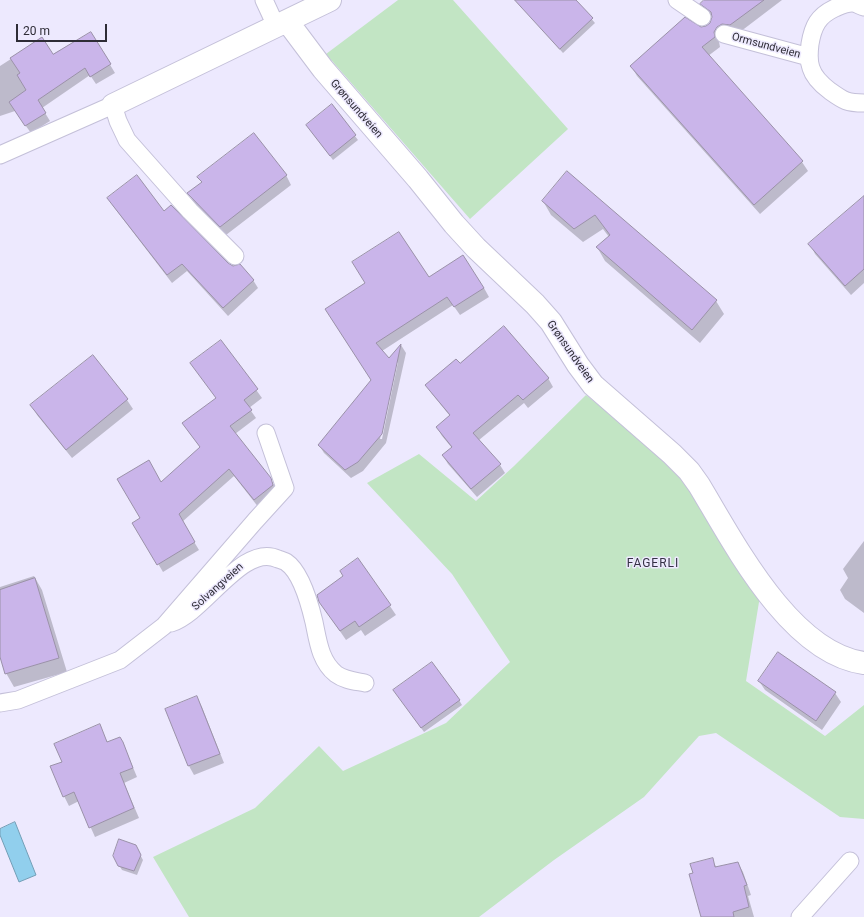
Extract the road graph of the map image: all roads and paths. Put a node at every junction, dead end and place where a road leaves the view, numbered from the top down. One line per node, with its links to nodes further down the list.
1 (264, 0): 6 (lane)
2 (330, 0): 6 (street)
3 (677, 0): 5 (lane)
4 (864, 7): 8 (lane)
5 (702, 17)
6 (281, 24): 10 (street); 15 (street, Grønsundveien)
7 (724, 34): 8 (lane, Ormsundveien)
8 (809, 57): 9 (lane)
9 (864, 103)
10 (113, 105): 11 (lane); 12 (lane)
11 (0, 156)
12 (235, 256)
13 (266, 433): 14 (lane, Solvangveien)
14 (164, 626): 16 (lane, Solvangveien); 17 (lane, Solvangveien)
15 (864, 663)
16 (365, 683)
17 (0, 703)
18 (850, 862): 19 (lane)
19 (800, 917)

